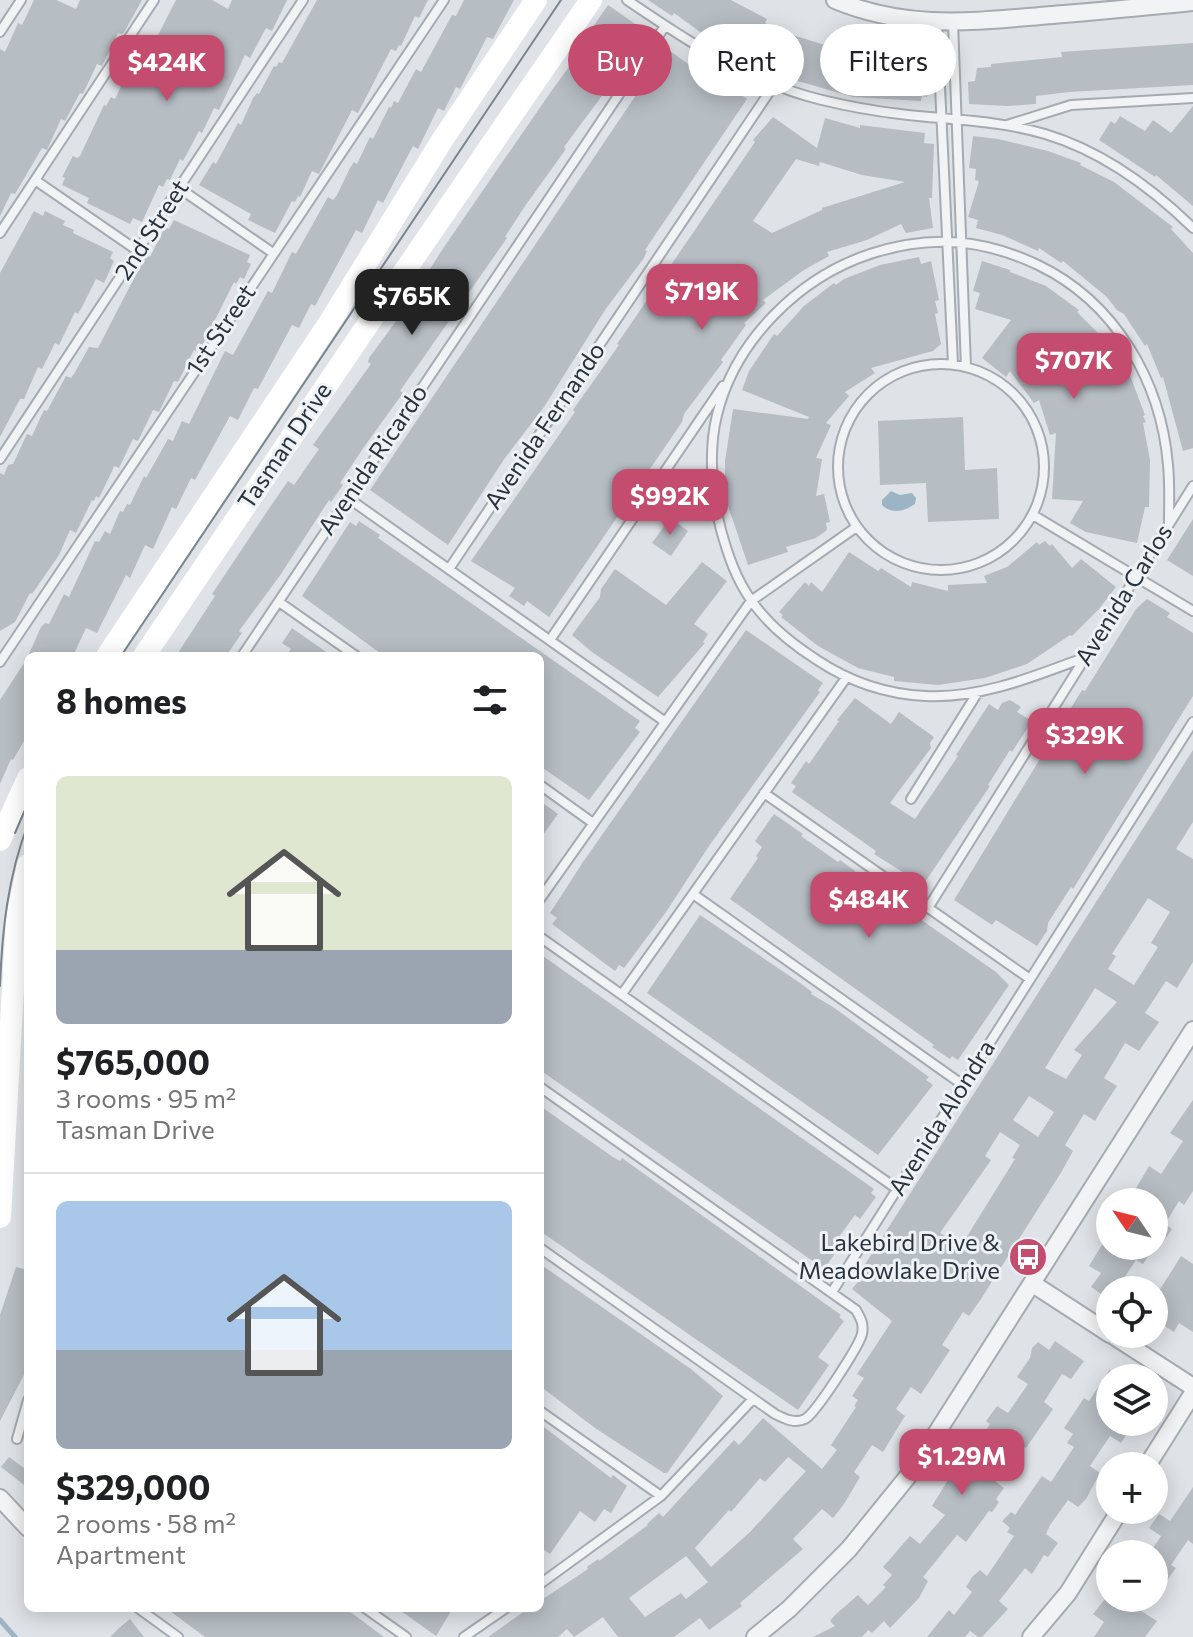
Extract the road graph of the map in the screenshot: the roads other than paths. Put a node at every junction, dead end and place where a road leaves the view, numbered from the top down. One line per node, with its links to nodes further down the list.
1 (21, 0): 13 (lane)
2 (154, 0): 21 (lane)
3 (303, 0): 22 (lane, 2nd Street)
4 (444, 0): 28 (lane, 1st Street)
5 (536, 0): 44 (street, Tasman Drive)
6 (591, 0): 45 (street, Tasman Drive)
7 (627, 0): 12 (lane)
8 (835, 0): 11 (street)
9 (1193, 2): 10 (street)
10 (1158, 3): 11 (street)
11 (945, 23): 18 (lane); 19 (lane)
12 (662, 24)
13 (0, 32)
14 (804, 94): 18 (lane)
15 (618, 96): 34 (lane, Avenida Ricardo)
16 (767, 96): 38 (lane, Avenida Fernando)
17 (1193, 98): 20 (lane)
18 (941, 118): 19 (lane); 25 (lane)
19 (956, 119): 20 (lane); 26 (lane)
20 (1006, 125): 23 (lane)
21 (35, 180): 24 (lane); 27 (lane)
22 (179, 188): 27 (lane, 2nd Street); 28 (lane)
23 (1193, 228)
24 (0, 233)
25 (947, 240): 26 (lane); 29 (lane); 31 (lane)
26 (961, 242): 30 (lane); 36 (lane)
27 (138, 251): 32 (lane, 2nd Street)
28 (273, 253): 49 (lane, 1st Street)
29 (953, 364): 30 (lane); 37 (lane)
30 (966, 367): 35 (lane)
31 (730, 376): 40 (lane); 43 (lane)
32 (0, 459)
33 (1193, 486): 36 (lane, Avenida Carlos)
34 (348, 498): 38 (lane); 41 (lane, Avenida Ricardo)
35 (1033, 515): 37 (lane); 39 (lane)
36 (1169, 523): 39 (lane, Avenida Carlos)
37 (855, 528): 40 (lane)
38 (449, 569): 43 (lane)
39 (1136, 576): 42 (lane); 48 (lane, Avenida Carlos)
40 (751, 601): 50 (lane); 52 (lane)
41 (279, 602): 46 (lane, Avenida Ricardo); 47 (lane)
42 (1193, 611)
43 (550, 640): 52 (lane)
44 (110, 652)
45 (147, 652)
46 (245, 652)
47 (350, 652)
48 (1086, 657): 51 (lane); 63 (lane, Avenida Carlos)
49 (0, 662)
50 (846, 678): 51 (lane); 56 (lane)
51 (978, 692): 57 (lane)
52 (664, 721): 58 (lane)
53 (1193, 722): 65 (lane, Avenida Alondra)
54 (24, 787): 59 (street)
55 (544, 788): 58 (lane)
56 (764, 793): 62 (lane); 63 (lane)
57 (911, 799)
58 (593, 823): 61 (lane)
59 (0, 840)
60 (24, 884): 71 (street)
61 (544, 893)
62 (693, 894): 66 (lane); 68 (lane)
63 (928, 908): 65 (lane)
64 (544, 940): 66 (lane)
65 (1030, 979): 68 (lane, Avenida Alondra)
66 (622, 994): 70 (lane)
67 (1193, 1030): 73 (street)
68 (963, 1085): 70 (lane, Avenida Alondra)
69 (544, 1090): 74 (lane)
70 (897, 1189): 74 (lane, Avenida Alondra)
71 (0, 1217)
72 (544, 1251): 78 (lane)
73 (1033, 1284): 75 (street); 96 (street)
74 (832, 1292): 78 (lane)
75 (1096, 1325)
76 (1131, 1348): 77 (street)
77 (1193, 1390): 82 (street)
78 (753, 1399): 83 (lane)
79 (24, 1414): 81 (lane)
80 (544, 1414): 83 (lane)
81 (17, 1439)
82 (1155, 1452)
83 (661, 1496): 88 (lane)
84 (0, 1498): 85 (street)
85 (24, 1524)
86 (1111, 1524): 97 (street)
87 (544, 1574): 88 (lane)
88 (550, 1578): 89 (lane)
89 (544, 1582)
90 (144, 1612): 93 (lane)
91 (371, 1612): 94 (lane)
92 (500, 1612): 95 (lane)
93 (178, 1637)
94 (406, 1637)
95 (464, 1637)
96 (755, 1637)
97 (1031, 1637)

